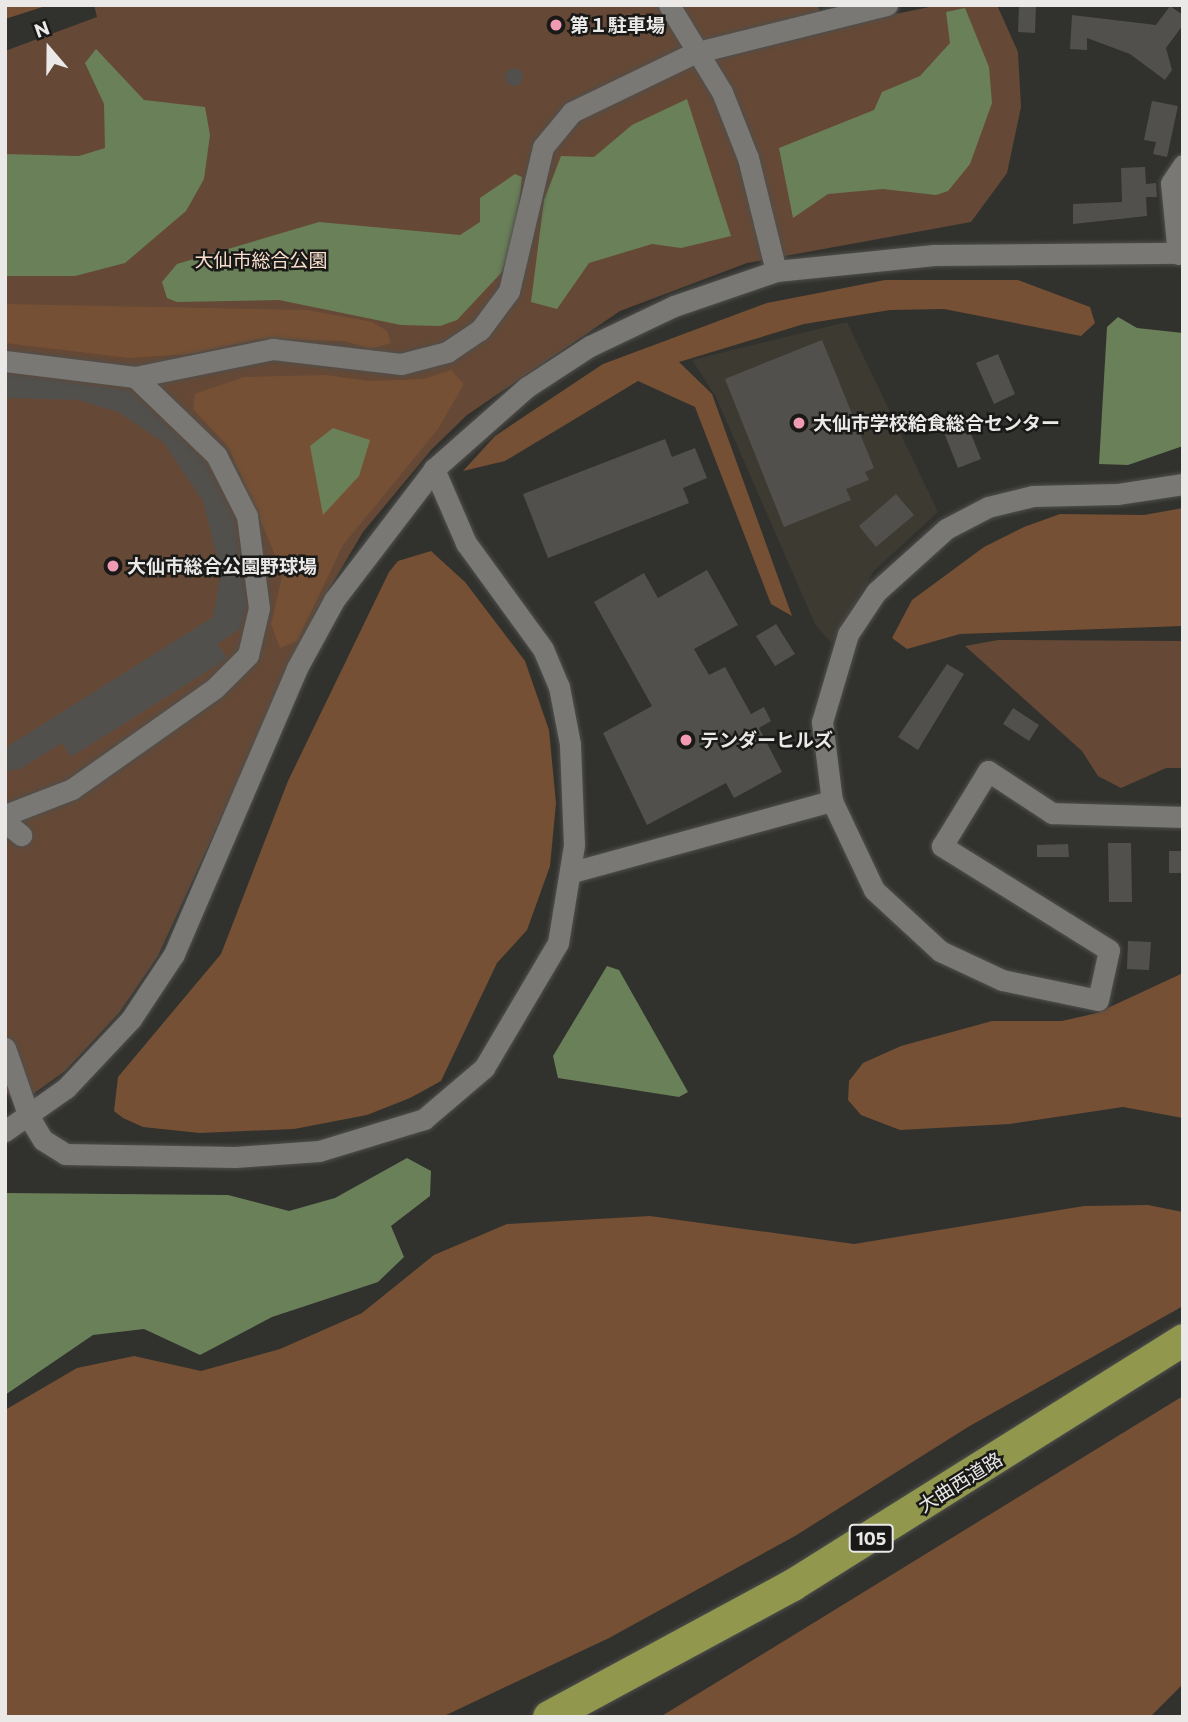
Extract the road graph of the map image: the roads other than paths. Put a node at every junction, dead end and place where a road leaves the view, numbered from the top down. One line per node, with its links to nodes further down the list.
1 (669, 5): 4 (street)
2 (887, 5): 3 (street)
3 (848, 10): 4 (street)
4 (694, 53): 7 (street); 9 (street)
5 (1183, 165): 6 (street)
6 (1180, 253): 7 (street)
7 (776, 271): 10 (street)
8 (5, 361): 9 (street)
9 (135, 377): 13 (street)
10 (434, 469): 15 (street); 17 (street)
11 (1183, 484): 12 (street)
12 (832, 801): 14 (street); 15 (street)
13 (5, 815)
14 (1183, 817)
15 (572, 872): 17 (street)
16 (5, 1048): 17 (street)
17 (29, 1116): 18 (street)
18 (5, 1131)
19 (1183, 1340): 20 (highway, 大曲西道路 / 105)
20 (549, 1717)

